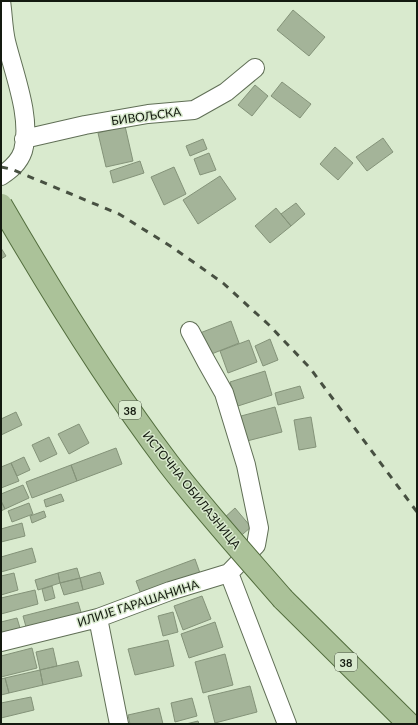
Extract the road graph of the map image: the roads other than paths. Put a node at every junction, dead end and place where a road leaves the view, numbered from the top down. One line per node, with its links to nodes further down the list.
1 (2, 1): 3 (street)
2 (256, 68): 3 (street, БИВОЉСКА)
3 (24, 139): 4 (street)
4 (1, 176)
5 (1, 204): 12 (main road, ИСТОЧНА ОБИЛАЗНИЦА / 38, bridge)
6 (190, 330): 7 (street, ИЛИЈЕ ГАРАШАНИНА)
7 (229, 573): 8 (street, ИЛИЈЕ ГАРАШАНИНА); 11 (street)
8 (98, 618): 9 (street, ИЛИЈЕ ГАРАШАНИНА); 10 (street)
9 (1, 642)
10 (119, 724)
11 (287, 724)
12 (409, 724)

